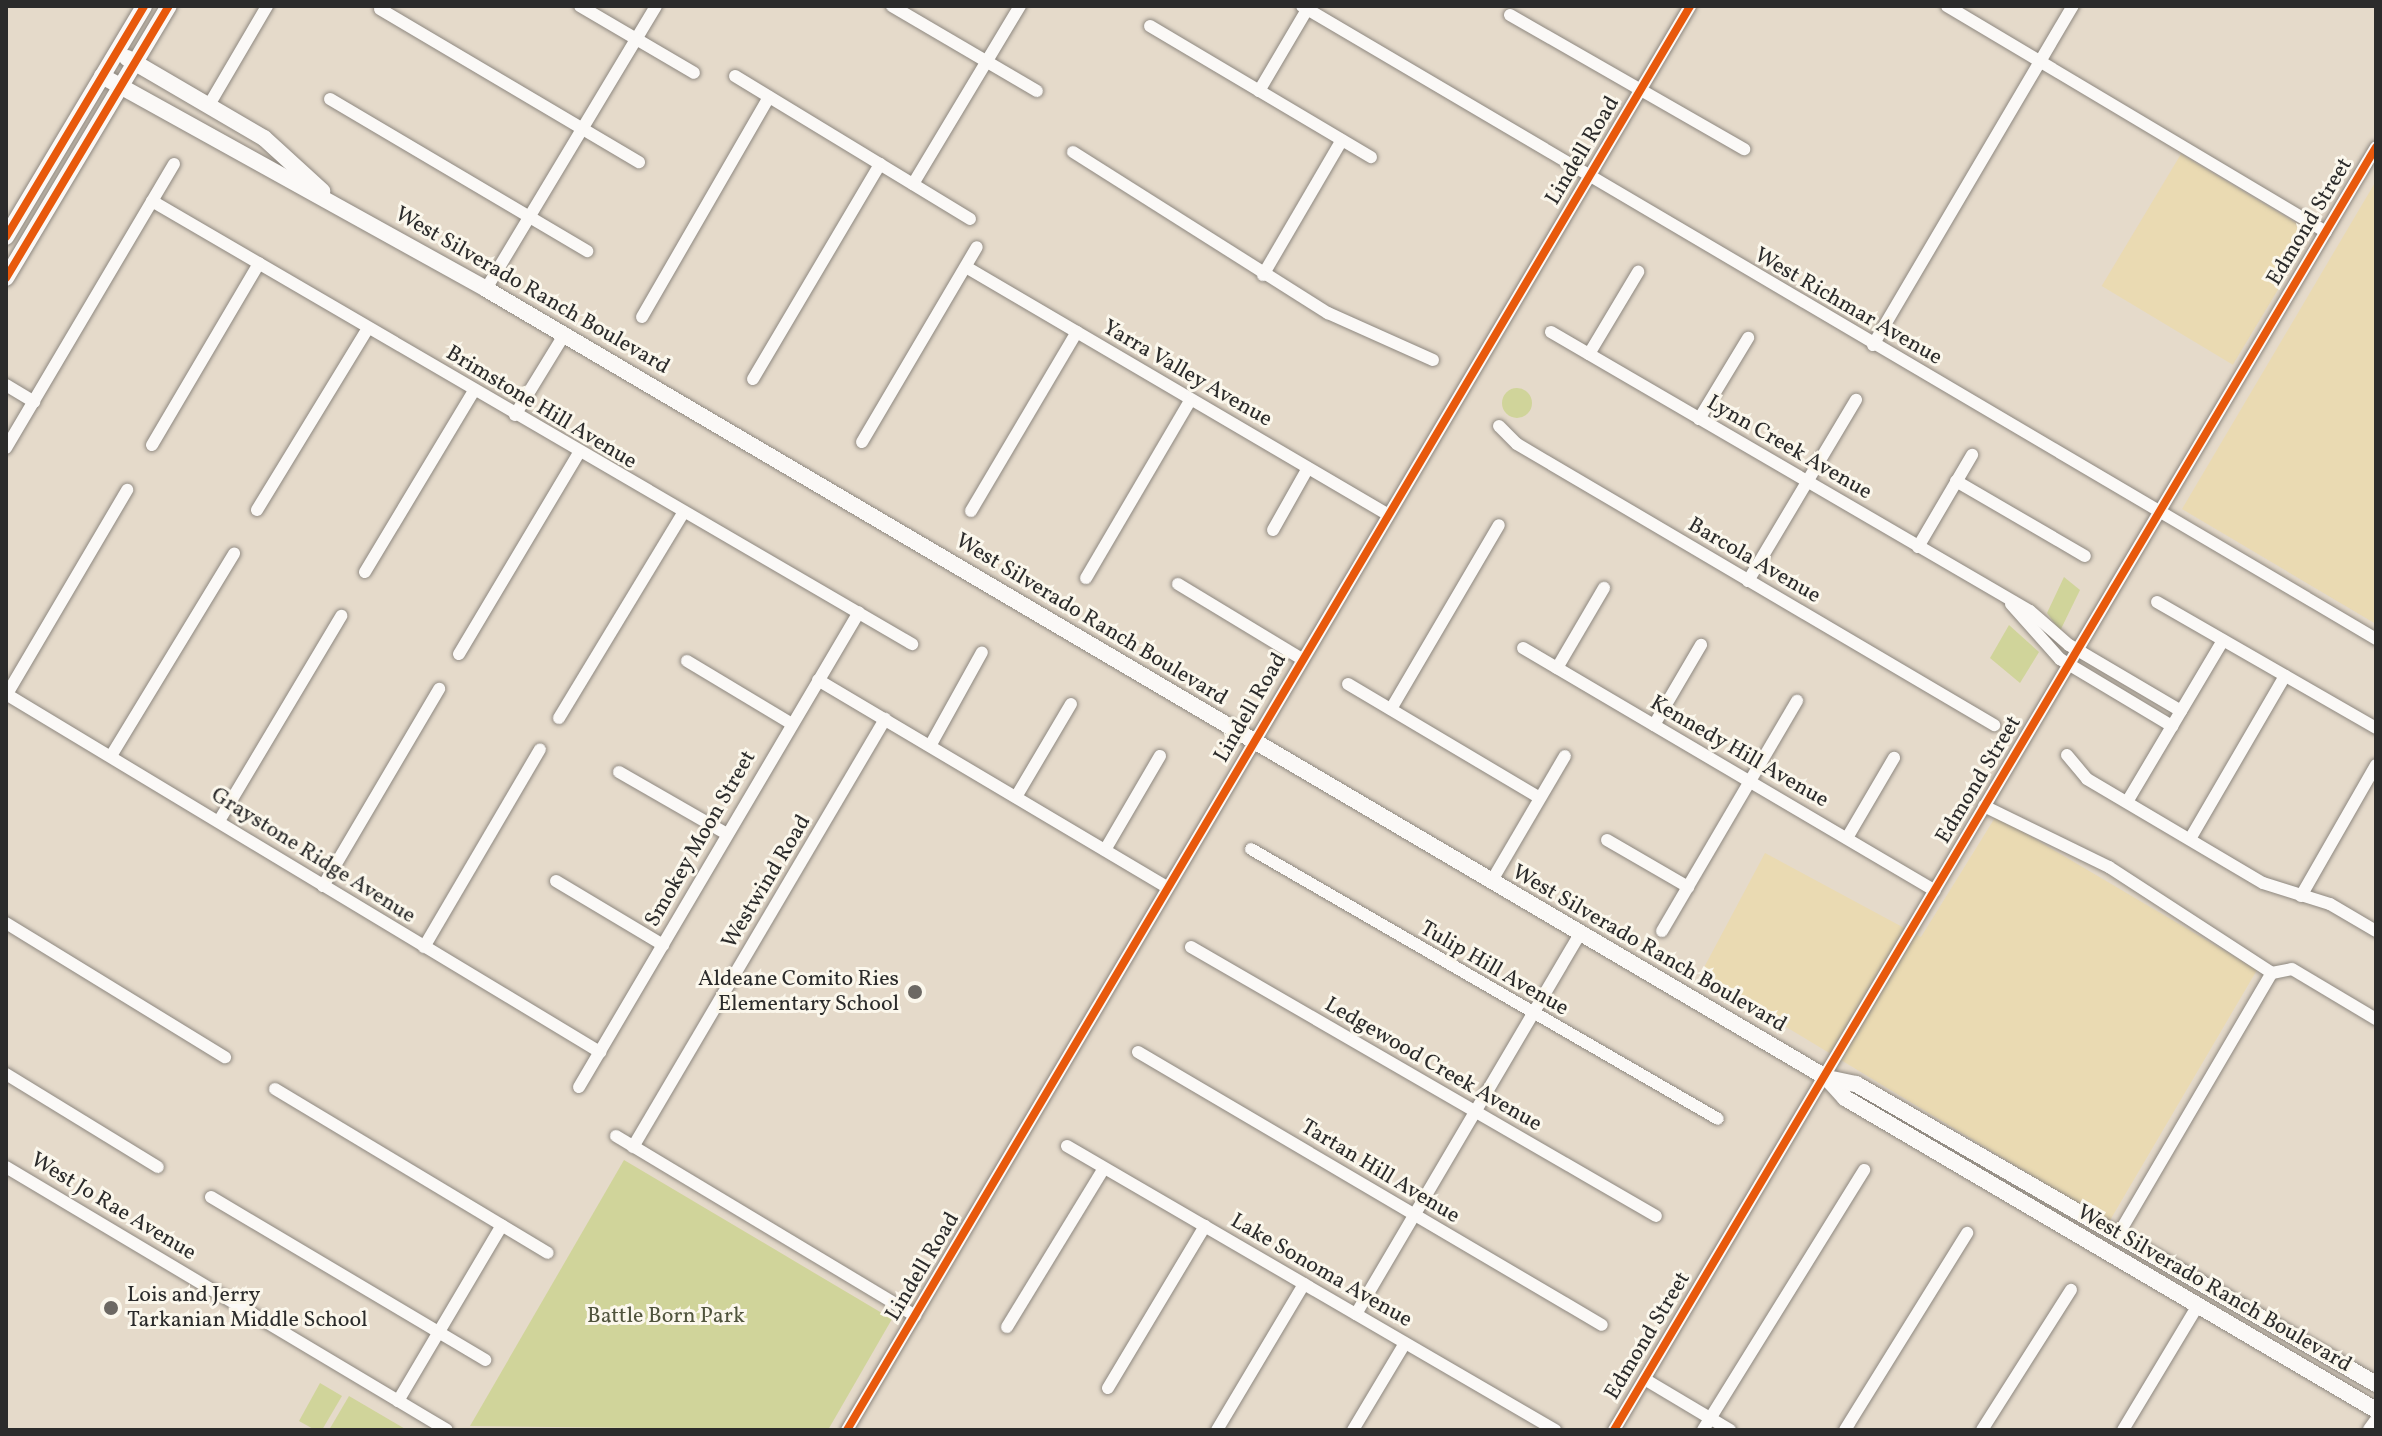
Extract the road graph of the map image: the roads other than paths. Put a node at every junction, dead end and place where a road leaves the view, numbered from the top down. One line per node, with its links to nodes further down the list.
1 (144, 6): 16 (main road)
2 (169, 6): 18 (main road)
3 (267, 6): 29 (street)
4 (580, 6): 15 (street)
5 (656, 6): 15 (street)
6 (892, 6): 17 (street)
7 (1020, 6): 17 (street)
8 (1690, 6): 24 (street, Lindell Road)
9 (1947, 6): 19 (street)
10 (2073, 6): 19 (street)
11 (1306, 7): 26 (street); 39 (street, West Richmar Avenue)
12 (380, 9): 30 (street)
13 (1510, 15): 24 (street)
14 (1150, 26): 26 (street)
15 (636, 39): 20 (street); 30 (street)
16 (116, 52): 18 (main road, West Silverado Ranch Boulevard); 21 (main road)
17 (987, 62): 25 (street); 40 (street)
18 (135, 63): 23 (main road); 29 (main road, West Silverado Ranch Boulevard)
19 (2042, 63): 45 (street); 61 (street)
20 (694, 73)
21 (102, 76): 23 (main road, West Silverado Ranch Boulevard); 46 (main road)
22 (735, 76): 27 (street)
23 (120, 87): 41 (main road, West Silverado Ranch Boulevard); 53 (main road)
24 (1641, 90): 33 (street); 39 (street, Lindell Road)
25 (1037, 91)
26 (1259, 91): 31 (street)
27 (769, 97): 38 (street); 55 (street)
28 (330, 99): 43 (street)
29 (209, 105): 41 (main road, West Silverado Ranch Boulevard)
30 (584, 130): 36 (street); 43 (street)
31 (1342, 140): 35 (street); 52 (street)
32 (2376, 147): 45 (street, Edmond Street)
33 (1744, 149)
34 (1073, 152): 52 (street)
35 (1371, 157)
36 (639, 162)
37 (174, 164): 42 (street)
38 (880, 164): 40 (street); 64 (street)
39 (1589, 177): 61 (street, West Richmar Avenue); 86 (street, Lindell Road)
40 (913, 184): 44 (street)
41 (332, 200): 54 (main road, West Silverado Ranch Boulevard)
42 (152, 201): 49 (street, Brimstone Hill Avenue); 69 (street)
43 (529, 218): 48 (street); 54 (street)
44 (970, 219)
45 (2326, 232): 84 (street, Edmond Street)
46 (6, 237)
47 (977, 247): 50 (street)
48 (587, 251)
49 (259, 263): 56 (street, Brimstone Hill Avenue); 74 (street)
50 (966, 267): 57 (street, Yarra Valley Avenue); 73 (street)
51 (1638, 272): 62 (street)
52 (1263, 275): 63 (street)
53 (6, 278)
54 (486, 289): 59 (main road, West Silverado Ranch Boulevard)
55 (642, 317)
56 (368, 328): 66 (street, Brimstone Hill Avenue); 82 (street)
57 (1077, 332): 68 (street, Yarra Valley Avenue); 83 (street)
58 (1551, 332): 62 (street, Lynn Creek Avenue)
59 (564, 335): 70 (street); 129 (main road, West Silverado Ranch Boulevard)
60 (1748, 338): 71 (street)
61 (1873, 345): 84 (street, West Richmar Avenue)
62 (1589, 354): 71 (street, Lynn Creek Avenue)
63 (1433, 360)
64 (753, 379)
65 (6, 385): 69 (street)
66 (473, 392): 70 (street, Brimstone Hill Avenue); 92 (street)
67 (1856, 400): 80 (street)
68 (1190, 401): 78 (street, Yarra Valley Avenue); 93 (street)
69 (34, 402): 75 (street)
70 (515, 415): 76 (street, Brimstone Hill Avenue)
71 (1699, 419): 80 (street, Lynn Creek Avenue)
72 (1499, 426): 94 (street, Barcola Avenue)
73 (862, 442)
74 (152, 445)
75 (6, 448)
76 (579, 453): 85 (street, Brimstone Hill Avenue); 108 (street)
77 (1972, 455): 79 (street)
78 (1308, 468): 86 (street, Yarra Valley Avenue); 88 (street)
79 (1956, 481): 89 (street); 91 (street)
80 (1807, 482): 89 (street, Lynn Creek Avenue); 94 (street)
81 (127, 490): 117 (street)
82 (257, 510)
83 (971, 511)
84 (2159, 511): 101 (street, West Richmar Avenue); 106 (street, Edmond Street)
85 (682, 515): 99 (street, Brimstone Hill Avenue); 122 (street)
86 (1388, 515): 109 (street, Lindell Road)
87 (1499, 525): 120 (street)
88 (1273, 530)
89 (1918, 547): 97 (street, Lynn Creek Avenue)
90 (234, 554): 133 (street)
91 (2085, 556)
92 (365, 572)
93 (1086, 578)
94 (1748, 581): 126 (street, Barcola Avenue)
95 (1178, 584): 109 (street)
96 (1604, 588): 112 (street)
97 (2007, 599): 106 (street, Lynn Creek Avenue); 111 (street, Lynn Creek Avenue)
98 (2157, 602): 102 (street)
99 (859, 612): 103 (street, Brimstone Hill Avenue); 114 (street, Smokey Moon Street)
100 (341, 616): 144 (street)
101 (2376, 639)
102 (2223, 640): 113 (street); 121 (street)
103 (912, 644)
104 (1701, 645): 125 (street)
105 (1523, 648): 112 (street, Kennedy Hill Avenue)
106 (2077, 650): 111 (street, Edmond Street); 121 (street, Lynn Creek Avenue)
107 (982, 652): 130 (street)
108 (459, 654)
109 (1300, 658): 129 (street, Lindell Road)
110 (687, 661): 124 (street)
111 (2068, 664): 127 (street, Lynn Creek Avenue); 143 (street, Edmond Street)
112 (1557, 668): 125 (street, Kennedy Hill Avenue)
113 (2285, 676): 128 (street); 147 (street)
114 (818, 680): 123 (street); 124 (street, Smokey Moon Street)
115 (1348, 684): 120 (street)
116 (439, 689): 153 (street)
117 (6, 694): 133 (street, Graystone Ridge Avenue)
118 (1797, 701): 139 (street)
119 (1071, 704): 140 (street)
120 (1391, 709): 141 (street)
121 (2181, 711): 127 (street)
122 (559, 718)
123 (885, 719): 130 (street); 179 (street, Westwind Road)
124 (792, 724): 145 (street, Smokey Moon Street)
125 (1654, 725): 139 (street, Kennedy Hill Avenue)
126 (1994, 725)
127 (2172, 726): 142 (street)
128 (2376, 728)
129 (1253, 741): 152 (main road, West Silverado Ranch Boulevard); 154 (street, Lindell Road)
130 (930, 746): 140 (street)
131 (540, 749): 163 (street)
132 (2067, 755): 142 (street)
133 (111, 756): 144 (street, Graystone Ridge Avenue)
134 (1160, 756): 150 (street)
135 (1565, 756): 141 (street)
136 (1894, 758): 146 (street)
137 (2376, 765): 157 (street)
138 (619, 772): 145 (street)
139 (1750, 781): 146 (street, Kennedy Hill Avenue); 155 (street)
140 (1016, 797): 150 (street)
141 (1540, 798): 152 (street)
142 (2127, 802): 147 (street)
143 (1984, 806): 156 (street, Edmond Street); 165 (street)
144 (219, 821): 153 (street, Graystone Ridge Avenue)
145 (727, 834): 162 (street, Smokey Moon Street)
146 (1847, 838): 156 (street, Kennedy Hill Avenue)
147 (2190, 839): 157 (street)
148 (1607, 840): 155 (street)
149 (1251, 849): 166 (street, Tulip Hill Avenue)
150 (1105, 850): 154 (street)
151 (556, 881): 162 (street)
152 (1491, 882): 161 (main road, West Silverado Ranch Boulevard)
153 (323, 886): 163 (street, Graystone Ridge Avenue)
154 (1167, 887): 196 (street, Lindell Road)
155 (1688, 887): 159 (street)
156 (1935, 891): 172 (street, Edmond Street)
157 (2301, 896): 160 (street)
158 (6, 923): 170 (street)
159 (1662, 931)
160 (2376, 931)
161 (1580, 934): 166 (street); 172 (main road, West Silverado Ranch Boulevard)
162 (663, 945): 168 (street, Smokey Moon Street)
163 (424, 947): 168 (street, Graystone Ridge Avenue)
164 (1191, 947): 175 (street, Ledgewood Creek Avenue)
165 (2276, 970): 167 (street); 190 (street)
166 (1532, 1015): 175 (street); 176 (street, Tulip Hill Avenue)
167 (2376, 1019)
168 (600, 1052): 173 (street, Smokey Moon Street)
169 (1138, 1052): 185 (street, Tartan Hill Avenue)
170 (225, 1057)
171 (6, 1074): 181 (street)
172 (1827, 1078): 190 (main road, West Silverado Ranch Boulevard); 194 (main road, West Silverado Ranch Boulevard); 202 (street, Edmond Street)
173 (579, 1087)
174 (275, 1089): 187 (street)
175 (1475, 1113): 185 (street); 186 (street, Ledgewood Creek Avenue)
176 (1718, 1119)
177 (616, 1136): 179 (street)
178 (1067, 1146): 182 (street, Lake Sonoma Avenue)
179 (633, 1147): 196 (street)
180 (6, 1167): 205 (street, West Jo Rae Avenue)
181 (158, 1167)
182 (1104, 1168): 188 (street, Lake Sonoma Avenue); 198 (street)
183 (1864, 1170): 207 (street)
184 (211, 1197): 199 (street)
185 (1413, 1216): 195 (street); 197 (street, Tartan Hill Avenue)
186 (1656, 1216)
187 (502, 1225): 191 (street); 199 (street)
188 (1205, 1226): 192 (street, Lake Sonoma Avenue); 204 (street)
189 (1967, 1233): 217 (street)
190 (2118, 1235): 203 (main road, West Silverado Ranch Boulevard)
191 (548, 1253)
192 (1304, 1284): 195 (street, Lake Sonoma Avenue); 211 (street)
193 (2071, 1290): 218 (street)
194 (2198, 1305): 206 (main road, West Silverado Ranch Boulevard); 219 (street)
195 (1356, 1314): 200 (street, Lake Sonoma Avenue)
196 (915, 1316): 210 (street, Lindell Road)
197 (1602, 1325)
198 (1007, 1327)
199 (439, 1332): 201 (street); 205 (street)
200 (1405, 1343): 212 (street); 213 (street, Lake Sonoma Avenue)
201 (485, 1360)
202 (1646, 1380): 207 (street); 214 (street, Edmond Street)
203 (2376, 1384)
204 (1108, 1388)
205 (398, 1401): 209 (street, West Jo Rae Avenue)
206 (2376, 1410)
207 (1711, 1418): 215 (street); 216 (street)
208 (2376, 1423): 220 (main road)
209 (447, 1430)
210 (847, 1430)
211 (1217, 1430)
212 (1353, 1430)
213 (1555, 1430)
214 (1614, 1430)
215 (1703, 1430)
216 (1730, 1430)
217 (1845, 1430)
218 (1982, 1430)
219 (2123, 1430)
220 (2371, 1430)

